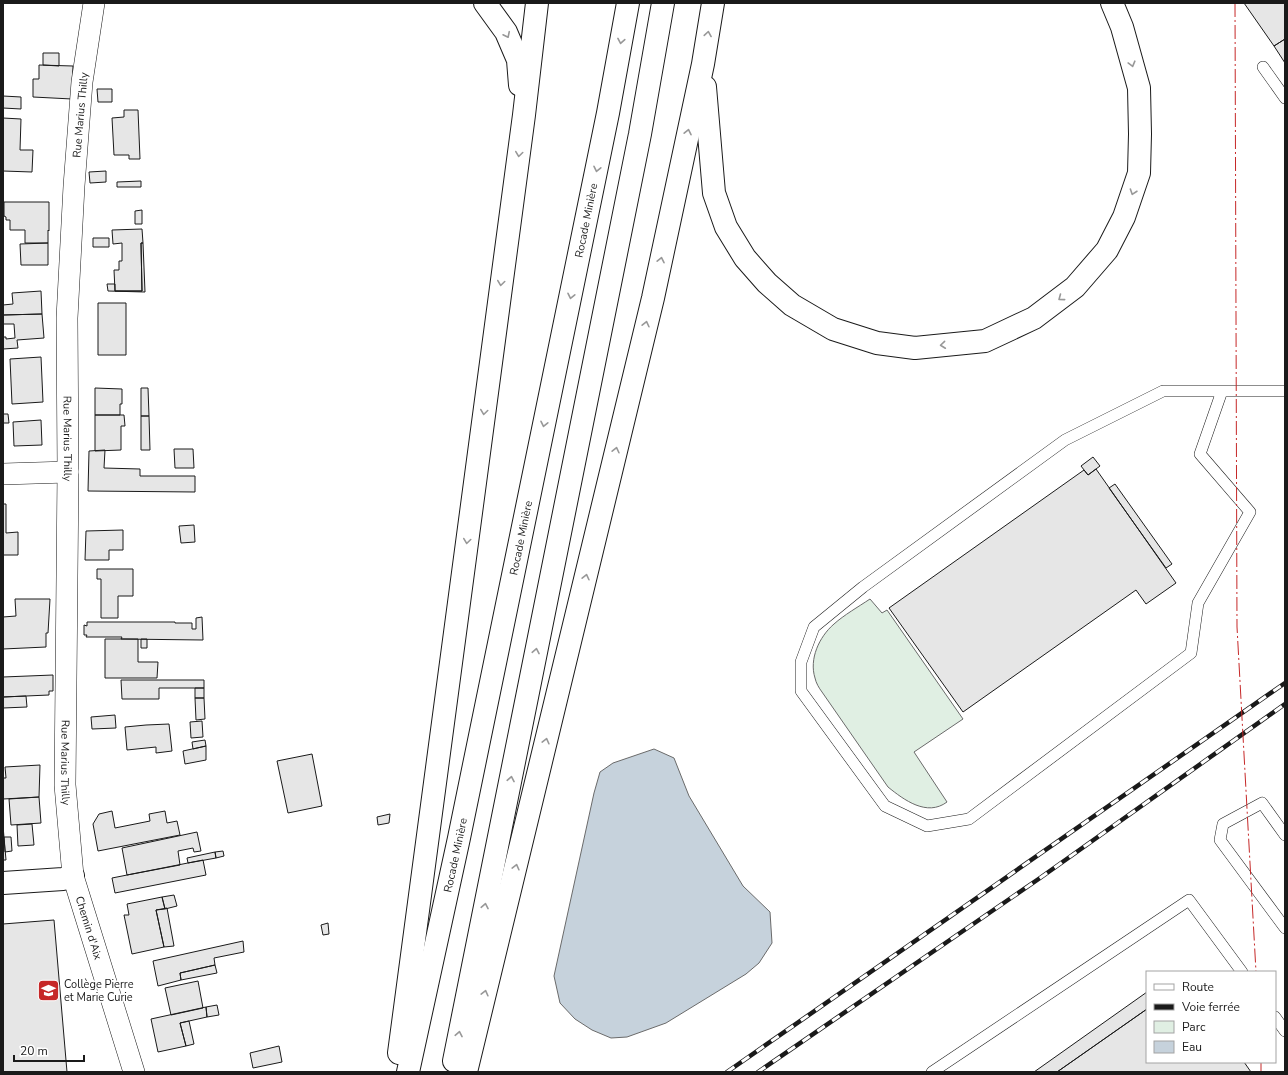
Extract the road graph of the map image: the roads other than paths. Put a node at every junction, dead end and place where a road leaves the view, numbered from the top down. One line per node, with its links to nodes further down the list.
1 (94, 3): 16 (street, Rue Marius Thilly)
2 (486, 3): 13 (main road, one-way to 13)
3 (537, 3): 13 (main road)
4 (628, 3): 27 (main road, Rocade Minière, one-way to 27)
5 (663, 3): 28 (main road, one-way to 5)
6 (712, 3): 10 (main road, one-way to 6)
7 (1099, 3): 9 (main road)
8 (1112, 3): 9 (main road)
9 (1122, 27): 10 (main road, one-way to 10)
10 (703, 64): 29 (main road, one-way to 10)
11 (1263, 67): 12 (lane)
12 (1285, 98)
13 (524, 116): 26 (main road, one-way to 26)
14 (1222, 391): 14 (lane); 15 (lane)
15 (1285, 391)
16 (68, 472): 17 (street); 19 (street, Rue Marius Thilly)
17 (3, 474)
18 (1285, 836): 21 (lane)
19 (73, 876): 20 (main road); 25 (street, Chemin d'Aix)
20 (3, 883)
21 (1285, 928)
22 (1241, 971): 30 (lane)
23 (1276, 1018): 24 (lane)
24 (1285, 1031)
25 (134, 1072)
26 (396, 1072)
27 (408, 1072)
28 (452, 1072)
29 (466, 1072)
30 (932, 1072)

